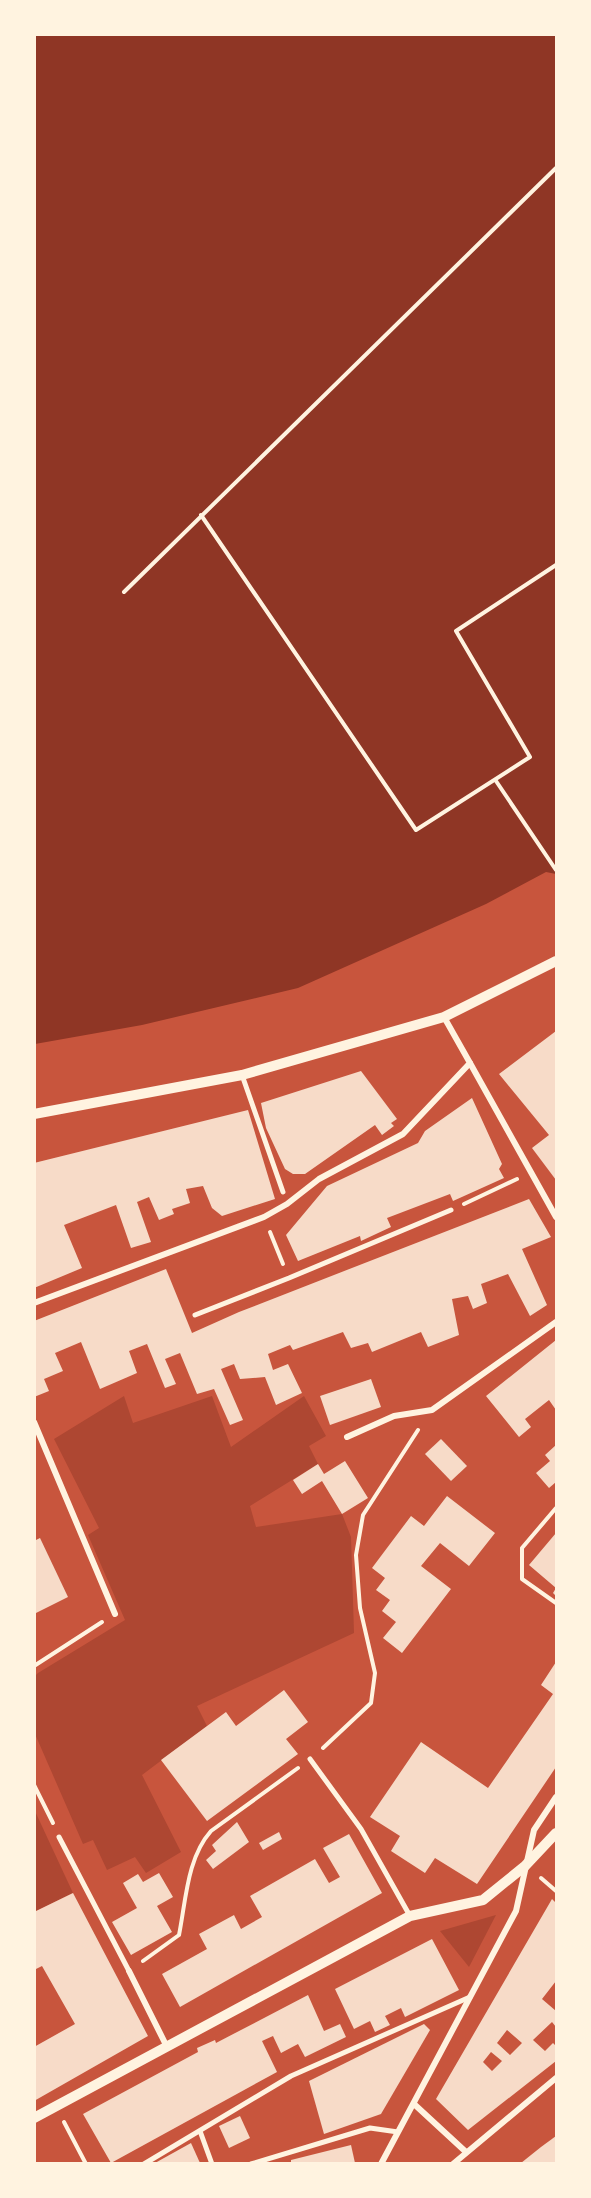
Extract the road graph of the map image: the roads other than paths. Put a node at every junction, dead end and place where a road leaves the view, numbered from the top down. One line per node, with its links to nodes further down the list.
1 (556, 961): 2 (street)
2 (444, 1017): 3 (street); 4 (street)
3 (470, 1063): 8 (street); 9 (street)
4 (242, 1075): 5 (street); 6 (street)
5 (34, 1114)
6 (283, 1192)
7 (451, 1210): 10 (street)
8 (556, 1216)
9 (34, 1303)
10 (195, 1315)
11 (556, 1322): 13 (street)
12 (34, 1422): 14 (street)
13 (347, 1437)
14 (115, 1614)
15 (310, 1759): 20 (street)
16 (556, 1797): 19 (street)
17 (556, 1833): 19 (street)
18 (59, 1837): 21 (street)
19 (525, 1866): 20 (street); 22 (street)
20 (410, 1916): 23 (street)
21 (129, 1971): 23 (street)
22 (470, 1998): 25 (street); 27 (street)
23 (167, 2047): 26 (street)
24 (556, 2078): 29 (street)
25 (414, 2104): 28 (street); 29 (street)
26 (34, 2118)
27 (200, 2131): 30 (street); 31 (street)
28 (398, 2132): 32 (street); 33 (street)
29 (466, 2152): 34 (street)
30 (144, 2163)
31 (212, 2163)
32 (251, 2163)
33 (381, 2163)
34 (453, 2163)

